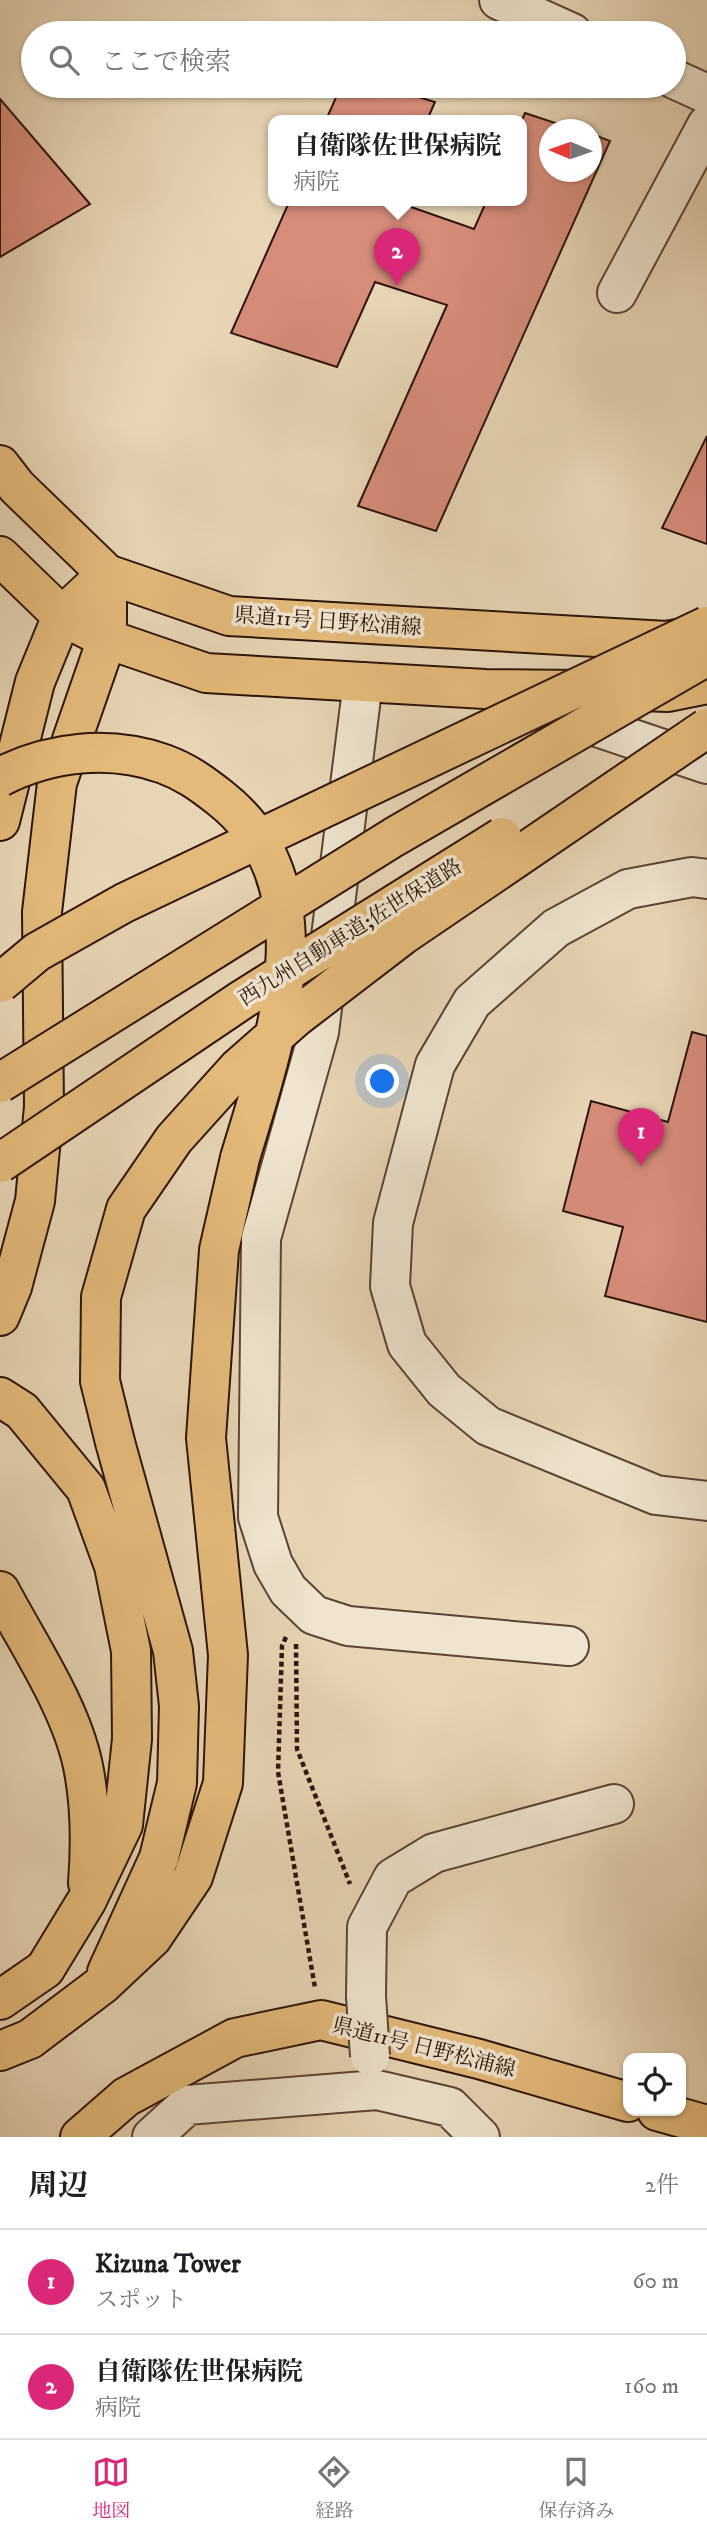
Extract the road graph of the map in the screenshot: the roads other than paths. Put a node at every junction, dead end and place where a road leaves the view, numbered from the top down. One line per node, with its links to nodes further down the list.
1 (499, 0): 2 (street)
2 (545, 21)
3 (686, 84): 4 (street)
4 (707, 94)
5 (707, 125): 6 (street)
6 (617, 293)
7 (0, 465): 9 (main road, 県道11号 日野松浦線)
8 (0, 556): 10 (main road)
9 (107, 574): 10 (main road); 12 (main road, 県道11号 日野松浦線); 13 (main road)
10 (62, 616): 13 (main road); 22 (main road)
11 (707, 626): 24 (main road, bridge)
12 (707, 633)
13 (107, 639): 15 (main road); 27 (main road)
14 (707, 656): 25 (main road, bridge)
15 (363, 682): 17 (main road); 31 (street)
16 (707, 684): 17 (main road)
17 (485, 689): 20 (street)
18 (707, 711): 26 (main road, 西九州自動車道;佐世保道路, bridge)
19 (707, 728): 34 (main road, bridge)
20 (707, 764)
21 (0, 777): 34 (main road, bridge)
22 (0, 821)
23 (707, 879): 29 (street)
24 (0, 983)
25 (0, 1083)
26 (0, 1163)
27 (0, 1316)
28 (0, 1397): 33 (main road)
29 (707, 1501)
30 (0, 1591): 33 (main road)
31 (569, 1646)
32 (614, 1804): 37 (street, bridge)
33 (87, 1899): 35 (main road)
34 (103, 1984): 36 (main road)
35 (0, 2000)
36 (0, 2051)
37 (374, 2073): 42 (street); 43 (street)
38 (623, 2101): 41 (main road, 県道11号 日野松浦線)
39 (675, 2116): 40 (main road)
40 (707, 2125)
41 (80, 2137)
42 (152, 2137)
43 (480, 2137)

